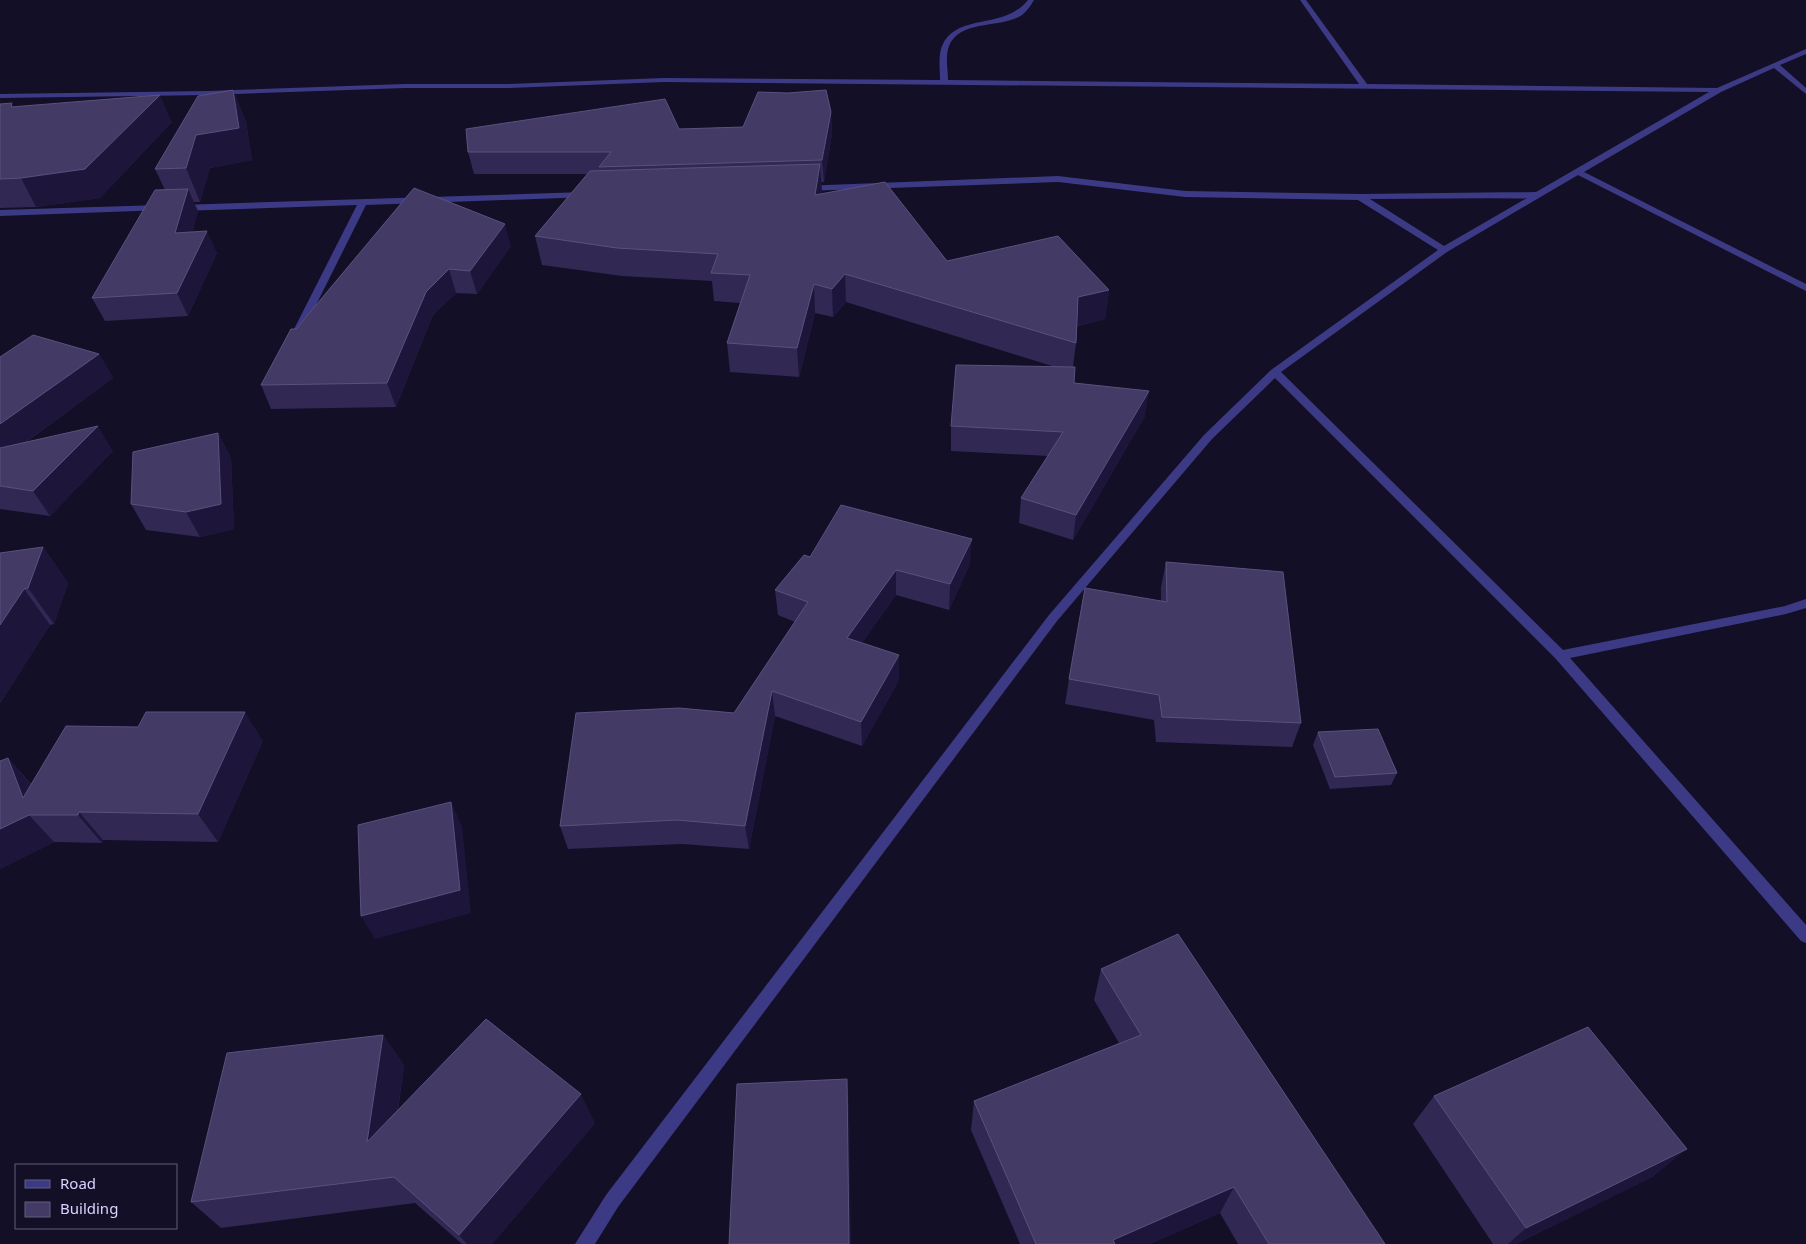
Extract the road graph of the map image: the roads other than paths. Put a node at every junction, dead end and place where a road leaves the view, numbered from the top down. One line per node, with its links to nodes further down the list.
1 (1032, 0): 5 (street)
2 (1303, 0): 6 (street)
3 (1806, 51): 4 (street)
4 (1774, 65): 7 (street); 8 (street)
5 (944, 83): 6 (street); 9 (street)
6 (1365, 87): 7 (street)
7 (1718, 90): 10 (street)
8 (1806, 92)
9 (0, 96)
10 (1578, 172): 13 (street); 18 (street)
11 (794, 188): 14 (street)
12 (598, 194): 15 (street)
13 (1539, 195): 14 (street); 17 (street)
14 (1360, 197): 17 (street)
15 (363, 202): 16 (street); 19 (street)
16 (0, 213)
17 (1444, 250): 20 (street)
18 (1806, 288)
19 (289, 348)
20 (1275, 372): 22 (street); 24 (street)
21 (1806, 603): 22 (street)
22 (1560, 655): 23 (street)
23 (1806, 936)
24 (584, 1244)

